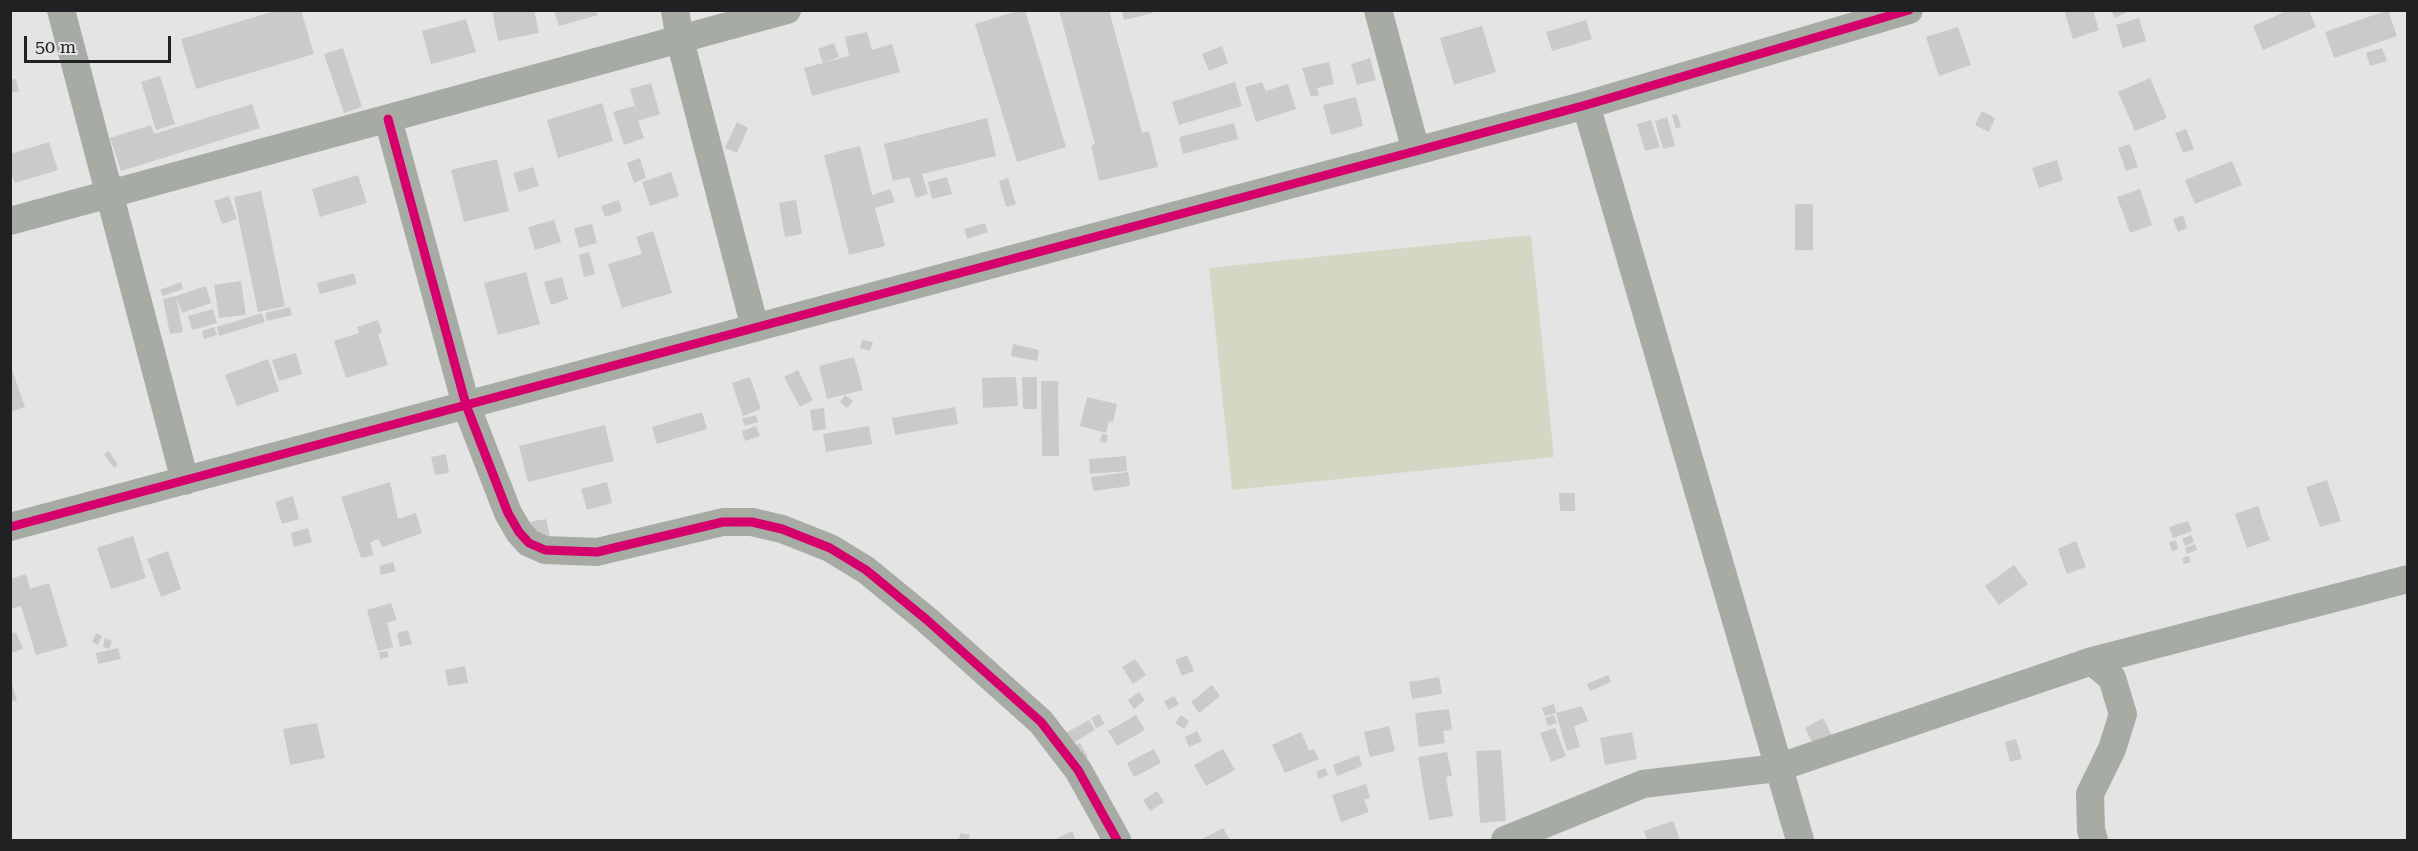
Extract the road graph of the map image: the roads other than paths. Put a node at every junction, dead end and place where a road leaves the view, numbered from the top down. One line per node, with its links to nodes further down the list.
1 (61, 10): 10 (street)
2 (675, 10): 6 (street)
3 (787, 10): 6 (street)
4 (1378, 10): 9 (street)
5 (1909, 10): 7 (street)
6 (680, 40): 8 (street); 12 (street)
7 (1586, 105): 9 (street); 18 (street)
8 (388, 118): 10 (street); 13 (street)
9 (1416, 151): 12 (street)
10 (108, 194): 11 (street); 14 (street)
11 (10, 221)
12 (755, 328): 13 (street)
13 (466, 405): 14 (street); 19 (street)
14 (185, 480): 15 (street)
15 (10, 527)
16 (2408, 579): 17 (street)
17 (2092, 661): 18 (street); 22 (street)
18 (1777, 768): 20 (street); 21 (street)
19 (1117, 840)
20 (1505, 840)
21 (1800, 840)
22 (2094, 840)

